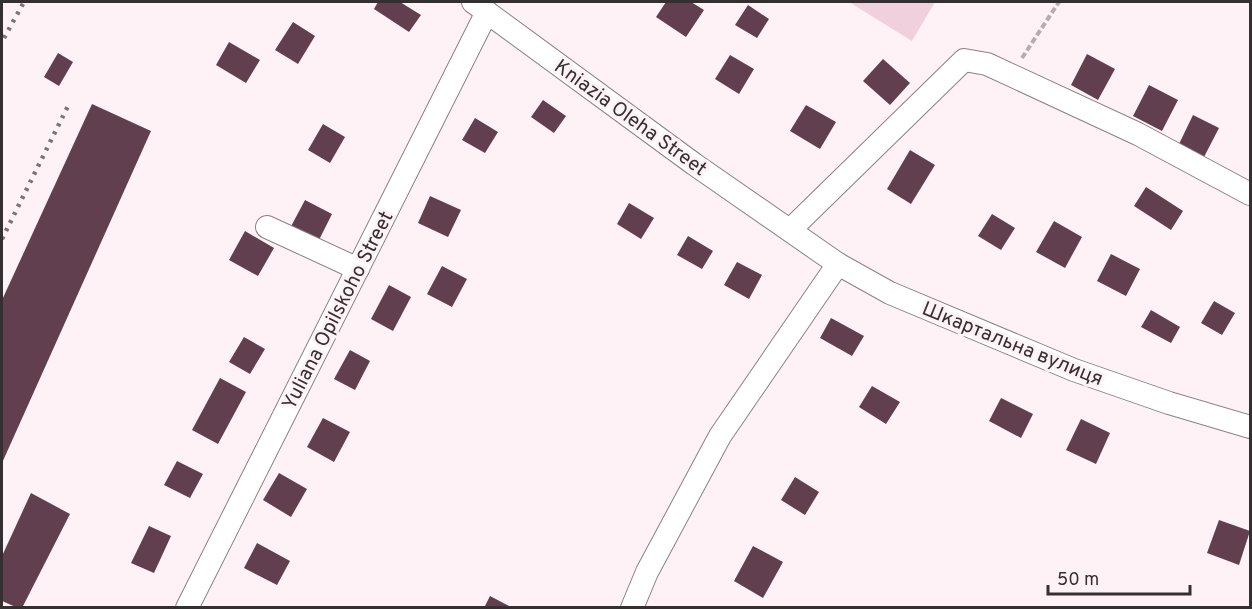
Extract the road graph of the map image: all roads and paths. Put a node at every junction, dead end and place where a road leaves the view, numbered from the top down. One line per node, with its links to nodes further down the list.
1 (1059, 2): 3 (path)
2 (480, 7): 6 (street, Kniazia Oleha Street); 8 (street, Yuliana Opilskoho Street)
3 (1010, 77): 4 (street); 6 (street)
4 (1251, 194)
5 (267, 227): 8 (street)
6 (790, 230): 7 (street, Шкартальна вулиця)
7 (838, 264): 9 (street, Шкартальна вулиця); 11 (street)
8 (358, 269): 10 (street, Yuliana Opilskoho Street)
9 (1251, 427)
10 (187, 608)
11 (632, 608)

